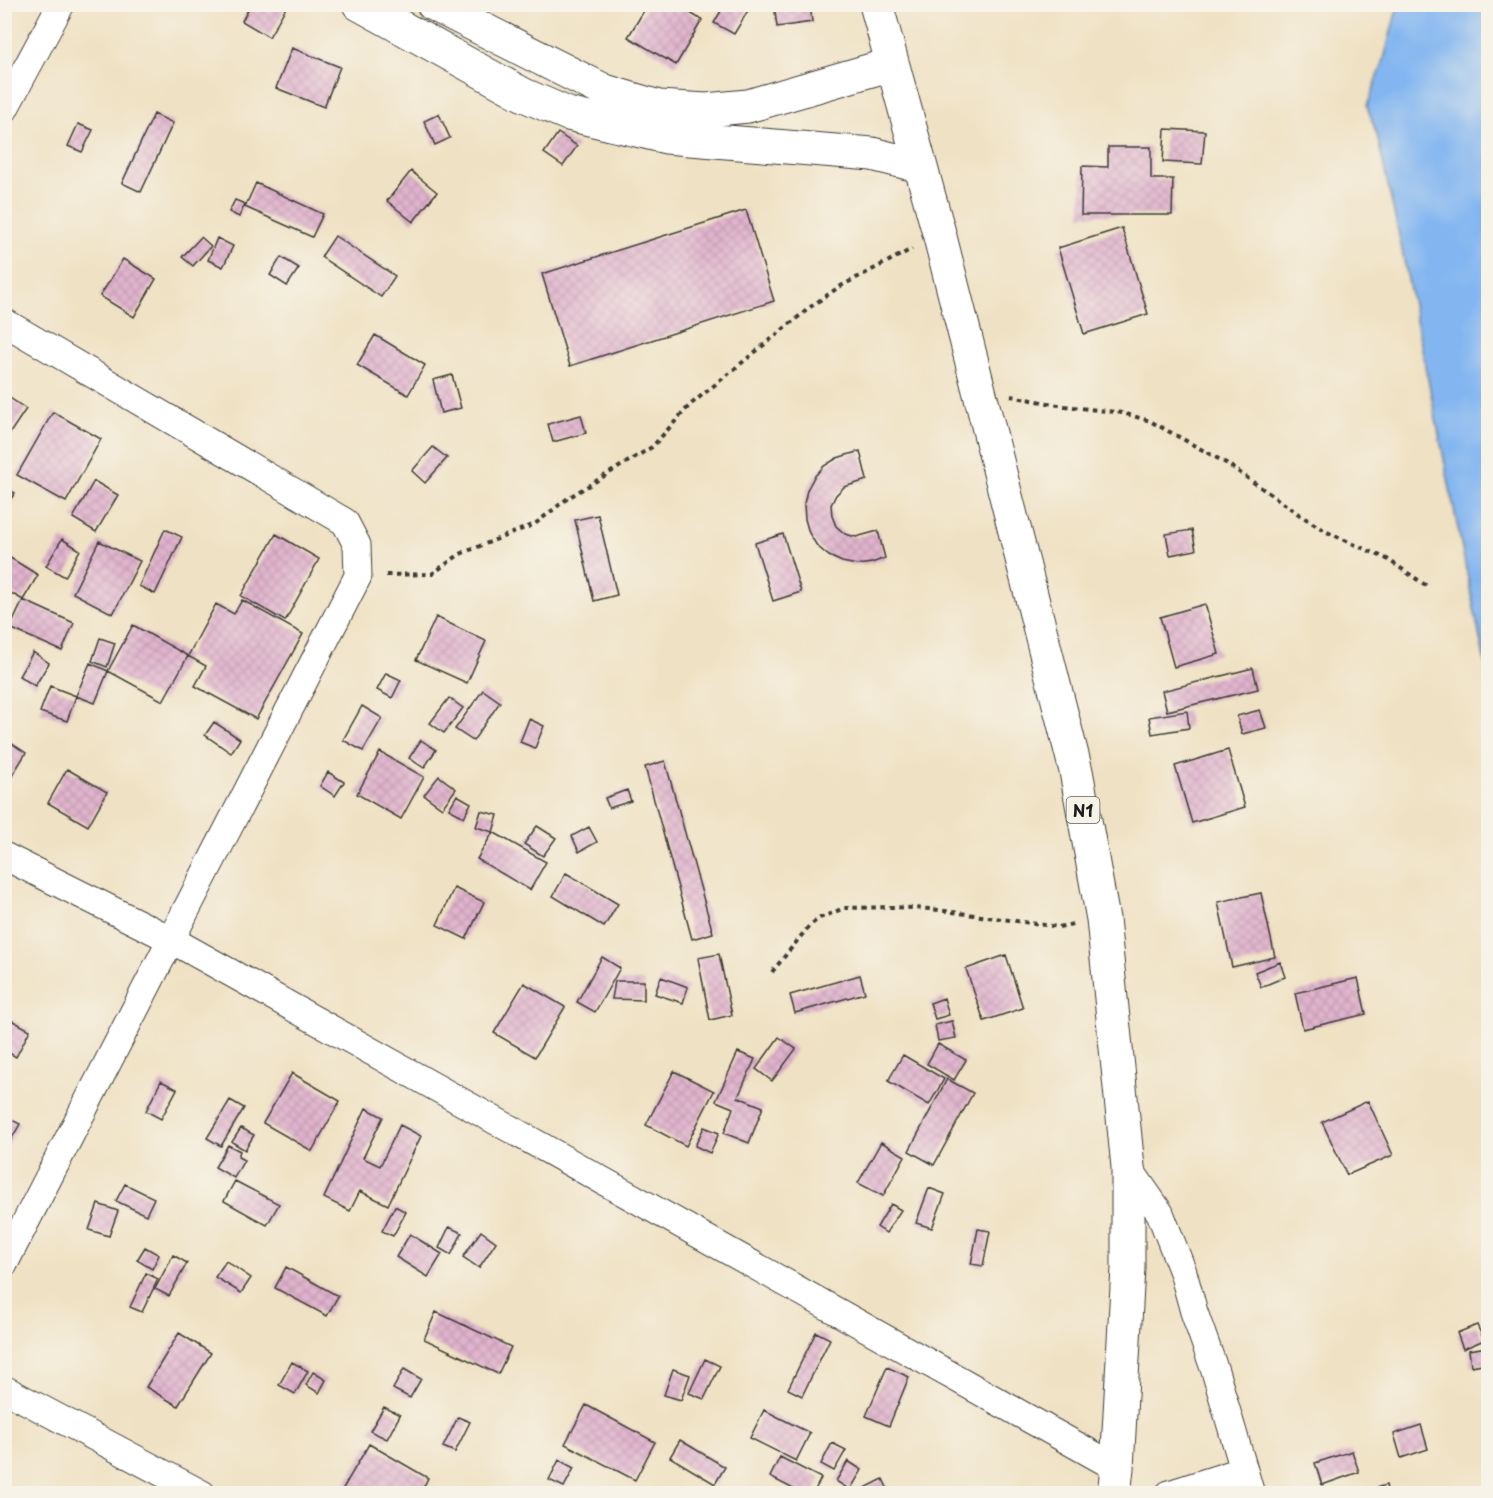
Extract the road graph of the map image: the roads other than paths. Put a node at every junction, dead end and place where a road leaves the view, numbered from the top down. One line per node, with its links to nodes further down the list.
1 (61, 4): 6 (street)
2 (359, 4): 7 (main road)
3 (433, 4): 5 (main road)
4 (876, 4): 5 (main road, N1)
5 (895, 73): 7 (main road, N1)
6 (4, 110)
7 (917, 155): 11 (main road, N1)
8 (4, 321): 10 (street)
9 (4, 856): 10 (street)
10 (172, 939): 12 (street); 14 (street)
11 (1128, 1167): 14 (main road, N1); 15 (street)
12 (4, 1264)
13 (4, 1389): 16 (street)
14 (1115, 1481)
15 (1248, 1482): 17 (street)
16 (202, 1494)
17 (1169, 1494)

